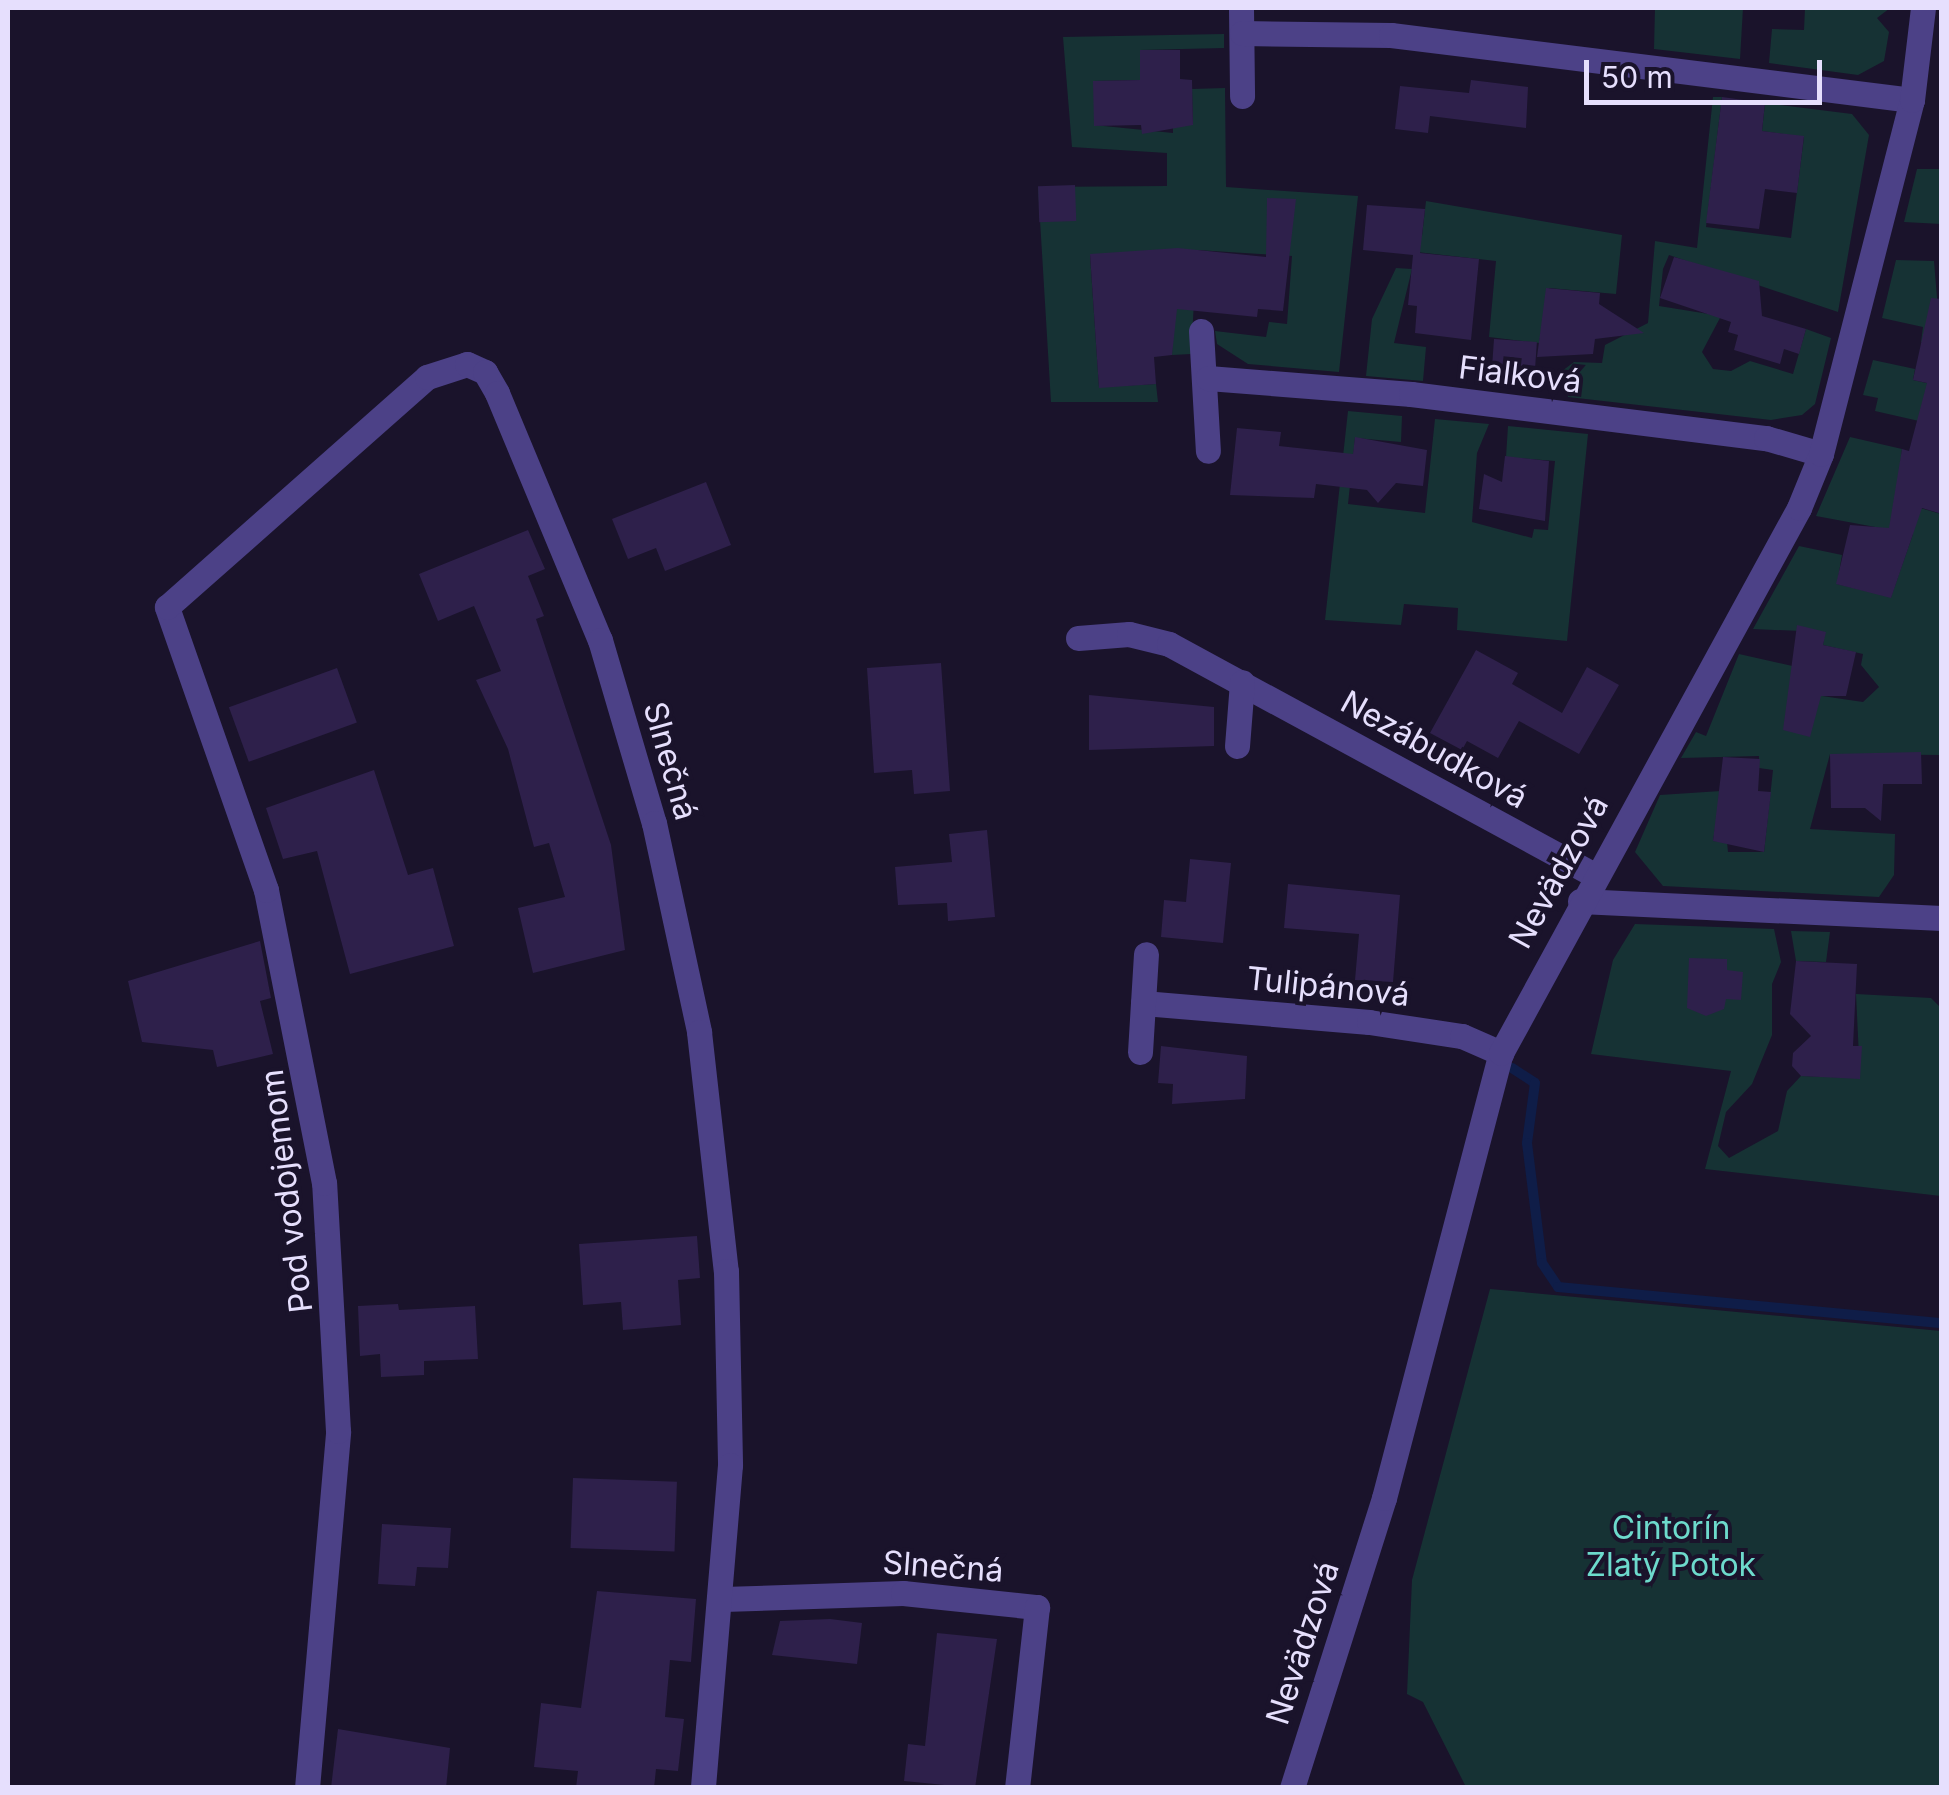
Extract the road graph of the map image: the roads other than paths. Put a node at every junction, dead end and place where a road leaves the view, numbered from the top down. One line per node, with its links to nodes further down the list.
1 (1923, 8): 4 (street, Nevädzová)
2 (1241, 20): 3 (street); 4 (street)
3 (1242, 96)
4 (1912, 100): 8 (street, Nevädzová)
5 (1201, 331): 6 (street)
6 (1208, 378): 7 (street); 8 (street, Fialková)
7 (1208, 451)
8 (1821, 454): 13 (street, Nevädzová)
9 (166, 607): 20 (street, Slnečná); 21 (street, Pod vodojemom)
10 (1078, 638): 11 (street, Nezábudková)
11 (1242, 682): 12 (street); 13 (street, Nezábudková)
12 (1237, 746)
13 (1595, 874): 14 (street, Nevädzová)
14 (1580, 902): 15 (street); 19 (street, Nevädzová)
15 (1942, 918)
16 (1146, 954): 17 (street)
17 (1144, 1003): 18 (street); 19 (street, Tulipánová)
18 (1140, 1052)
19 (1501, 1052): 24 (street, Nevädzová)
20 (723, 1599): 22 (street, Slnečná); 23 (street, Slnečná)
21 (307, 1788)
22 (702, 1788)
23 (1017, 1788)
24 (1292, 1788)

